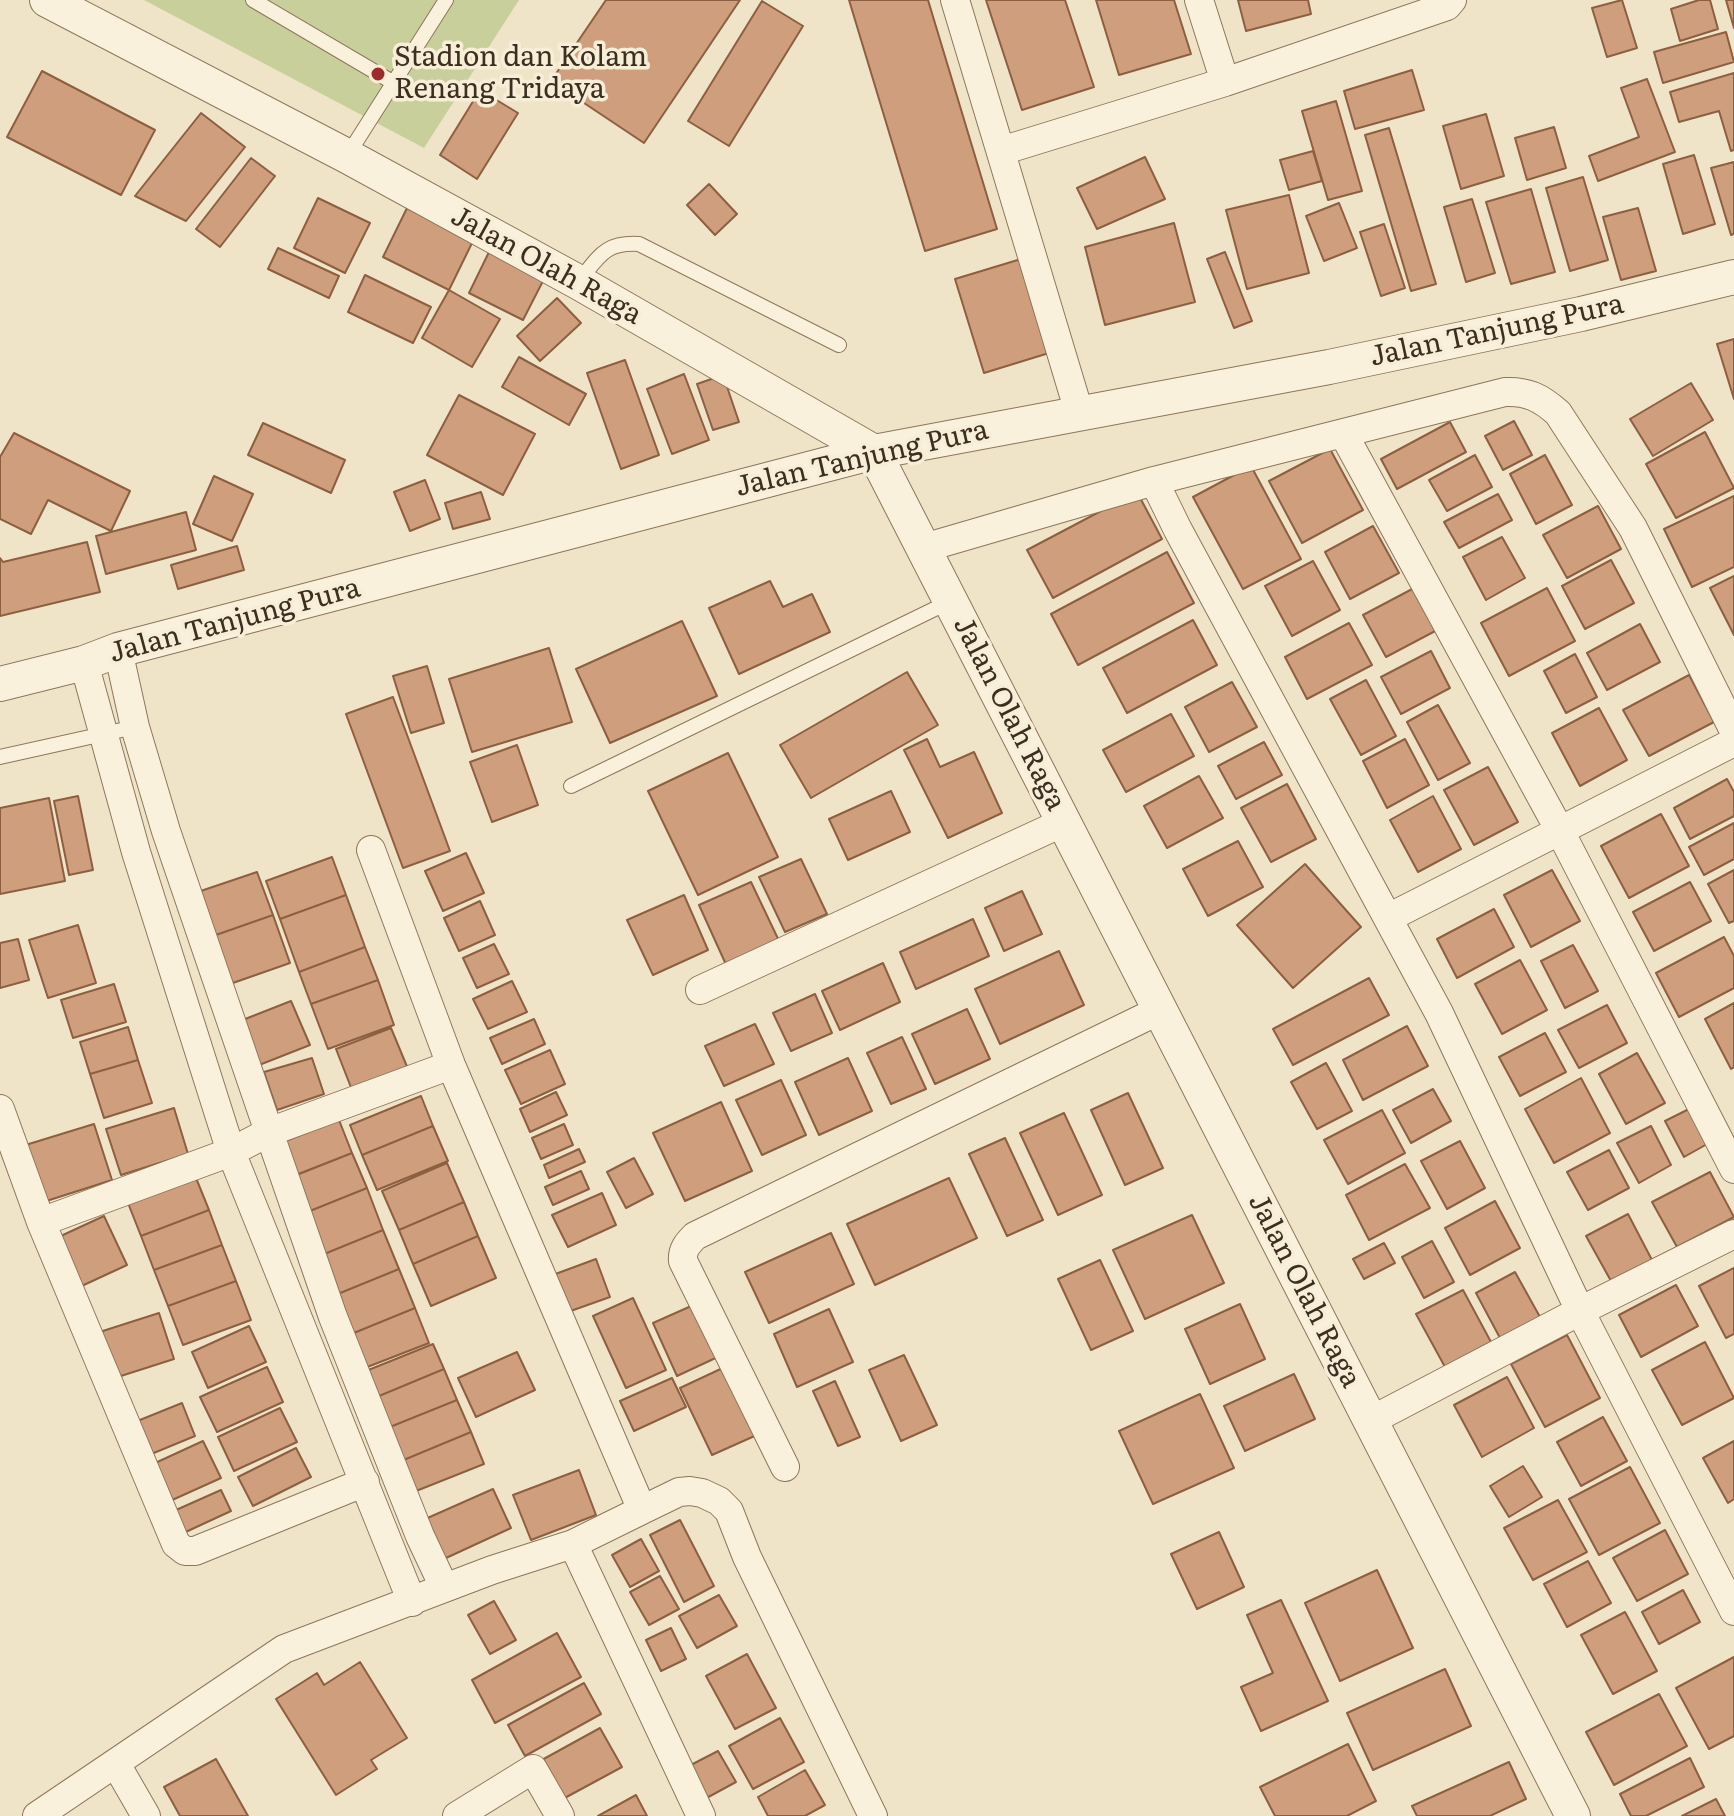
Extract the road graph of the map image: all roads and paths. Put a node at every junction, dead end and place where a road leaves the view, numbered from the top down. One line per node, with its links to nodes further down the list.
1 (47, 0): 10 (street, Jalan Olah Raga)
2 (253, 0): 8 (lane)
3 (446, 0): 8 (lane)
4 (955, 0): 9 (street)
5 (1199, 0): 7 (street)
6 (1452, 0): 7 (street)
7 (1225, 82): 9 (street)
8 (394, 83): 10 (lane)
9 (1001, 151): 14 (street)
10 (347, 156): 12 (street, Jalan Olah Raga)
11 (1734, 277): 14 (street, Jalan Tanjung Pura)
12 (578, 282): 13 (lane); 16 (street, Jalan Olah Raga)
13 (839, 345)
14 (1079, 412): 16 (street, Jalan Tanjung Pura)
15 (1343, 433): 17 (street); 24 (street); 30 (street)
16 (874, 452): 18 (street, Jalan Olah Raga); 20 (street, Jalan Tanjung Pura)
17 (1154, 481): 18 (street); 32 (street)
18 (924, 548): 19 (street, Jalan Olah Raga)
19 (951, 601): 28 (lane); 29 (street, Jalan Olah Raga)
20 (118, 650): 21 (street, Jalan Tanjung Pura); 23 (street)
21 (84, 663): 22 (street, Jalan Tanjung Pura); 25 (street)
22 (0, 684)
23 (135, 727): 25 (lane); 37 (street)
24 (1734, 731)
25 (103, 734): 27 (lane); 38 (street)
26 (1734, 742): 30 (street)
27 (0, 757)
28 (571, 786)
29 (1064, 822): 33 (street); 34 (street, Jalan Olah Raga)
30 (1560, 831): 32 (street); 39 (street)
31 (371, 850): 35 (street)
32 (1390, 917): 42 (street)
33 (700, 990)
34 (1160, 1010): 43 (street, Jalan Olah Raga); 44 (street)
35 (451, 1065): 37 (street); 46 (street)
36 (0, 1109): 40 (street)
37 (269, 1132): 38 (street); 48 (street)
38 (231, 1152): 40 (street); 45 (street)
39 (1734, 1169)
40 (41, 1222): 45 (street)
41 (1734, 1234): 42 (street)
42 (1580, 1311): 43 (street); 50 (street)
43 (1370, 1421): 58 (street, Jalan Olah Raga)
44 (785, 1467)
45 (365, 1482): 49 (street)
46 (642, 1510): 47 (street); 57 (street)
47 (573, 1544): 48 (street); 56 (street)
48 (444, 1587): 49 (street)
49 (412, 1602): 51 (street)
50 (1734, 1611)
51 (116, 1764): 52 (street); 53 (street)
52 (37, 1816)
53 (146, 1816)
54 (457, 1816): 55 (street)
55 (560, 1816)
56 (701, 1816)
57 (873, 1816)
58 (1573, 1816)

